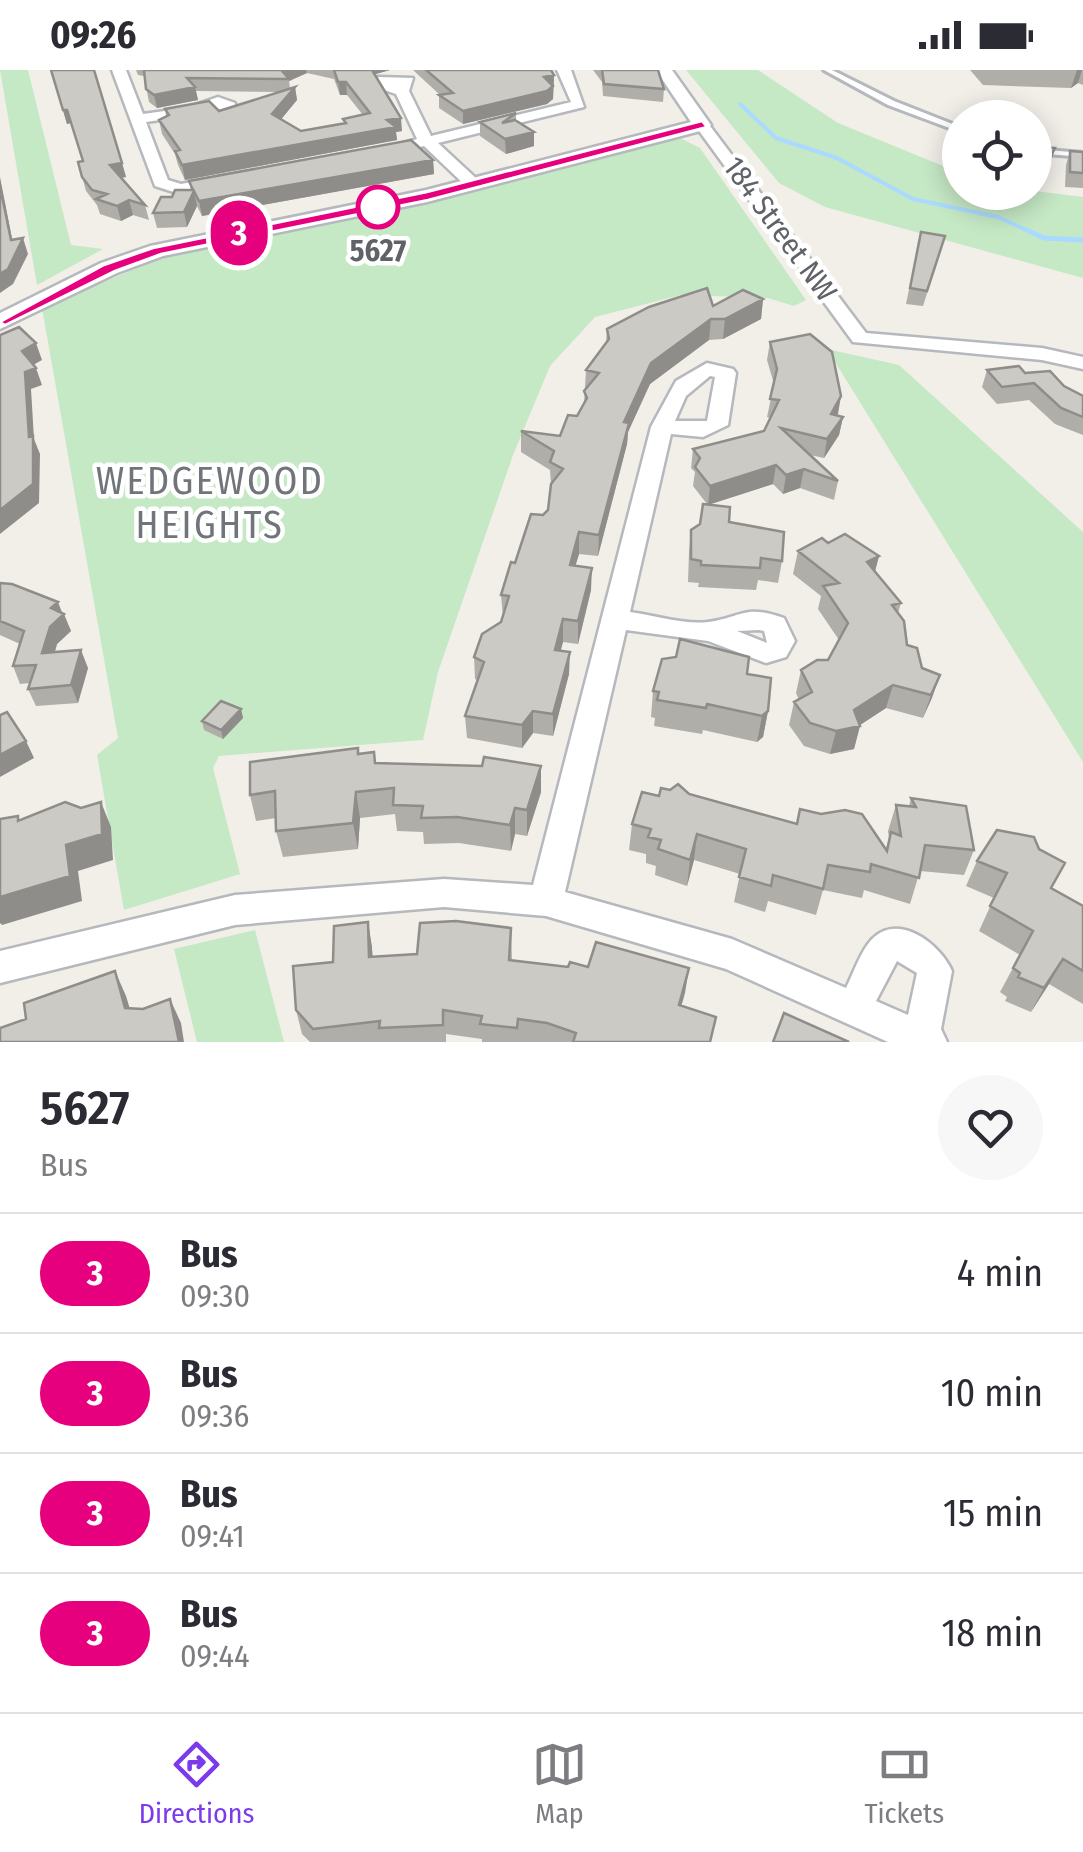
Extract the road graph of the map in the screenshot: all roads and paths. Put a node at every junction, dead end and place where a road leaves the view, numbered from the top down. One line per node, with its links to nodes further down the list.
1 (119, 70): 8 (street)
2 (564, 70): 11 (street)
3 (664, 70): 6 (street, 184 Street NW)
4 (828, 70): 9 (lane)
5 (402, 91): 11 (street)
6 (678, 91): 10 (street, 184 Street NW); 12 (street)
7 (192, 110): 8 (street)
8 (138, 119): 16 (street)
9 (942, 123)
10 (702, 125): 12 (street); 19 (street, 184 Street NW)
11 (435, 139): 15 (street); 17 (street)
12 (625, 144): 17 (street)
13 (1052, 152): 14 (lane)
14 (1083, 155)
15 (370, 156)
16 (238, 179)
17 (480, 182): 18 (street)
18 (0, 322)
19 (1083, 363)
20 (662, 427): 21 (street)
21 (618, 620): 22 (street); 23 (street)
22 (712, 632)
23 (546, 901): 24 (street); 25 (street)
24 (0, 967)
25 (854, 1008): 26 (street); 26 (street)
26 (925, 1040)

